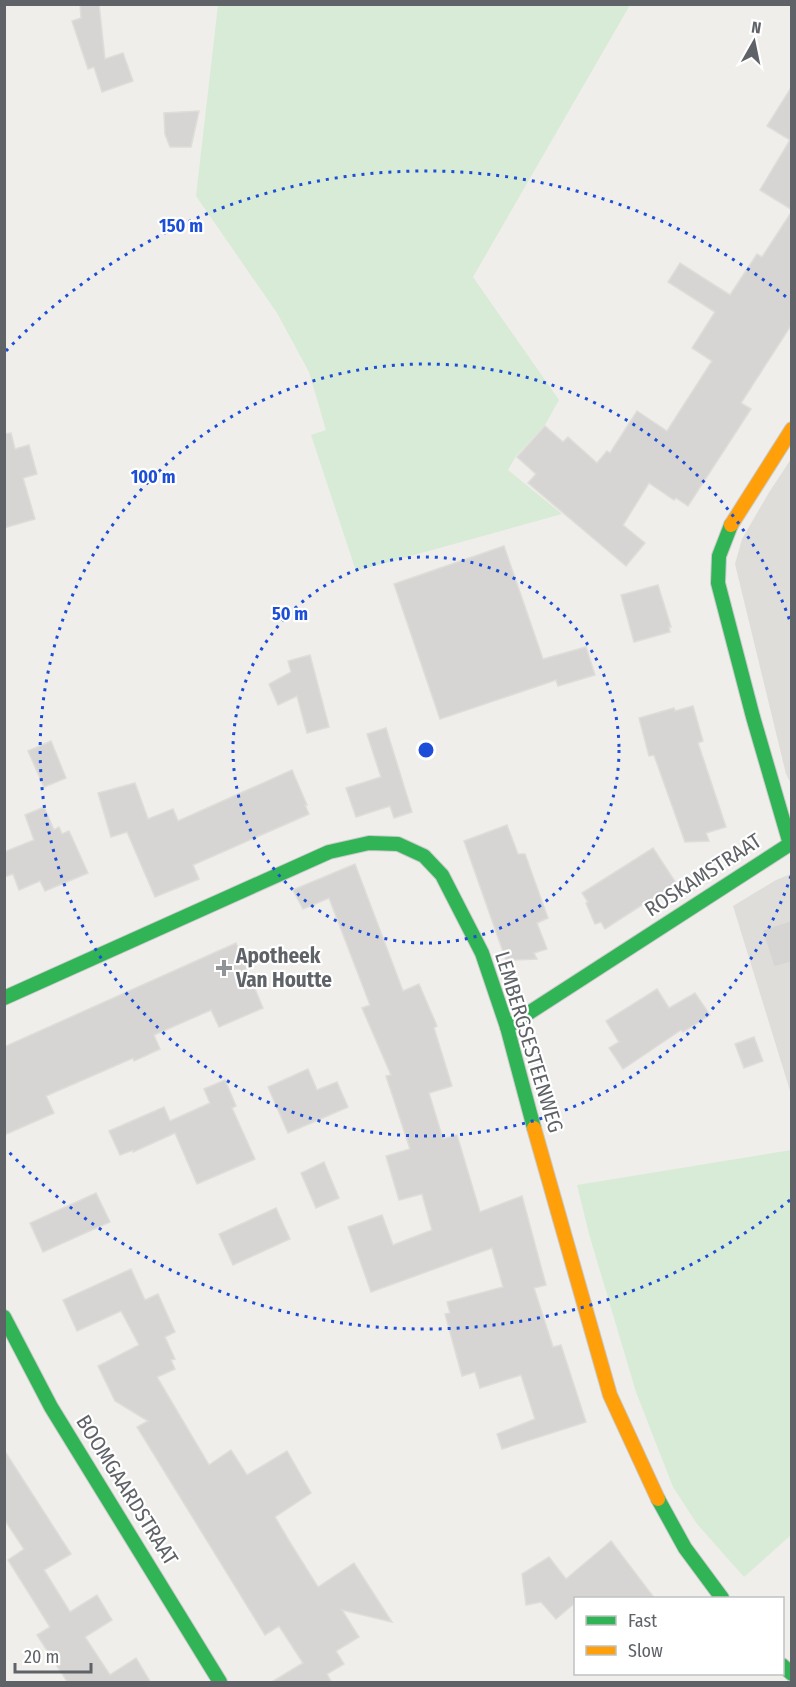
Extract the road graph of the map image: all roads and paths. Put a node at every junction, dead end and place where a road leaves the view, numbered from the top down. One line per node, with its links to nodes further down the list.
1 (792, 429): 2 (street, ROSKAMSTRAAT)
2 (791, 843): 4 (street, ROSKAMSTRAAT)
3 (4, 998): 4 (street, LEMBERGSESTEENWEG)
4 (507, 1027): 6 (street, LEMBERGSESTEENWEG)
5 (4, 1317): 7 (street, BOOMGAARDSTRAAT)
6 (721, 1597)
7 (220, 1683)

